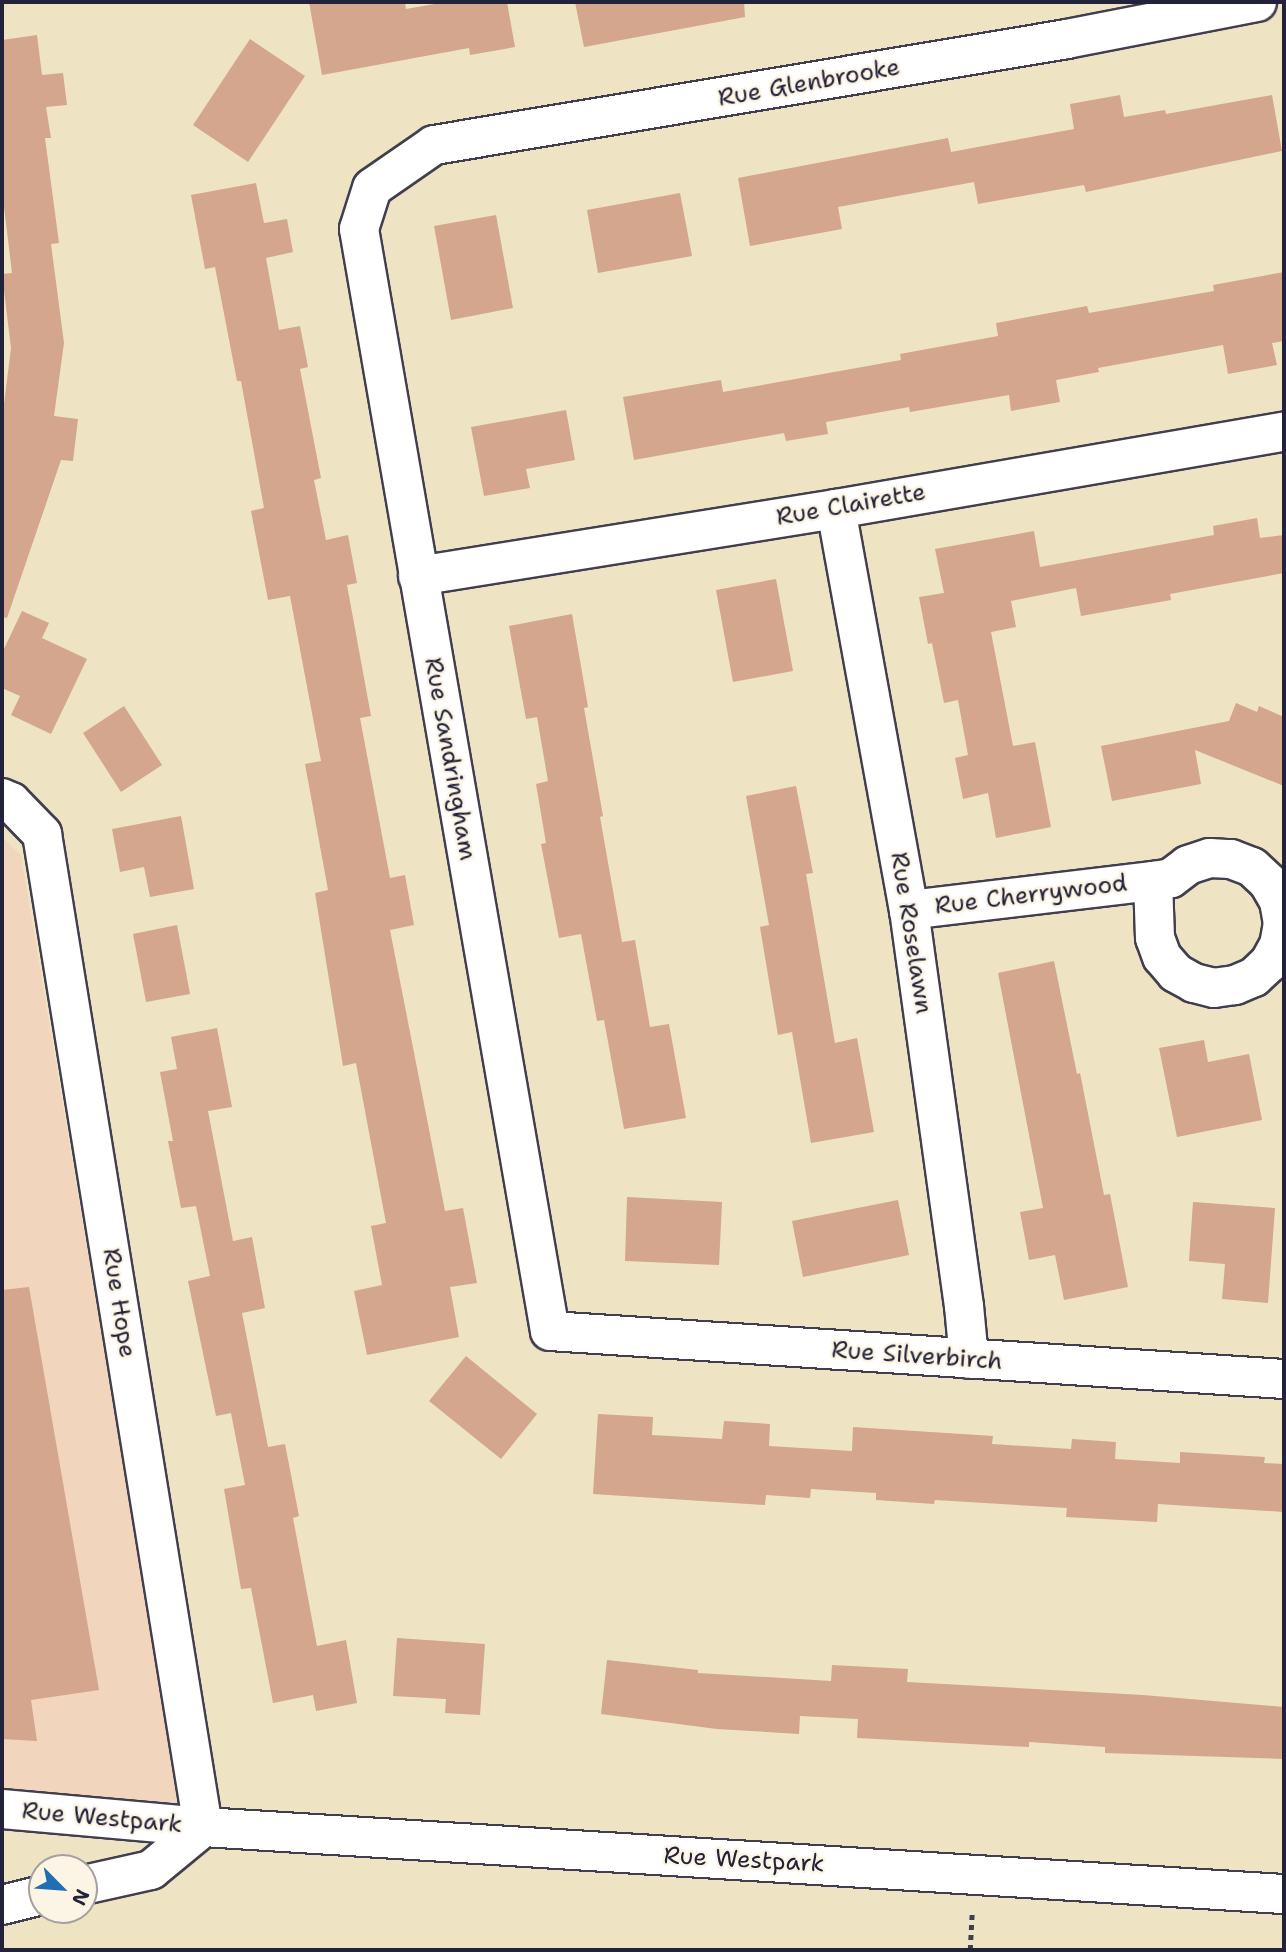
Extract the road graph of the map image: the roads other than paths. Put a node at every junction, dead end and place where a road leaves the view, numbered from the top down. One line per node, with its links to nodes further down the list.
1 (1258, 2): 2 (street, Rue Glenbrooke)
2 (372, 188): 5 (street, Rue Sandringham)
3 (1284, 432): 4 (street, Rue Clairette)
4 (836, 509): 5 (street, Rue Clairette); 8 (street, Rue Roselawn)
5 (418, 576): 9 (street, Rue Sandringham)
6 (2, 798): 13 (street, Rue Hope)
7 (1153, 881): 8 (street, Rue Cherrywood)
8 (909, 910): 10 (street, Rue Roselawn)
9 (550, 1331): 10 (street, Rue Silverbirch)
10 (969, 1359): 11 (street, Rue Silverbirch)
11 (1284, 1379)
12 (2, 1809): 13 (street, Rue Westpark)
13 (203, 1827): 14 (street, Rue Westpark); 15 (street, Rue Westpark)
14 (98, 1882)
15 (1284, 1895)
16 (28, 1898): 17 (street)
17 (2, 1905)

